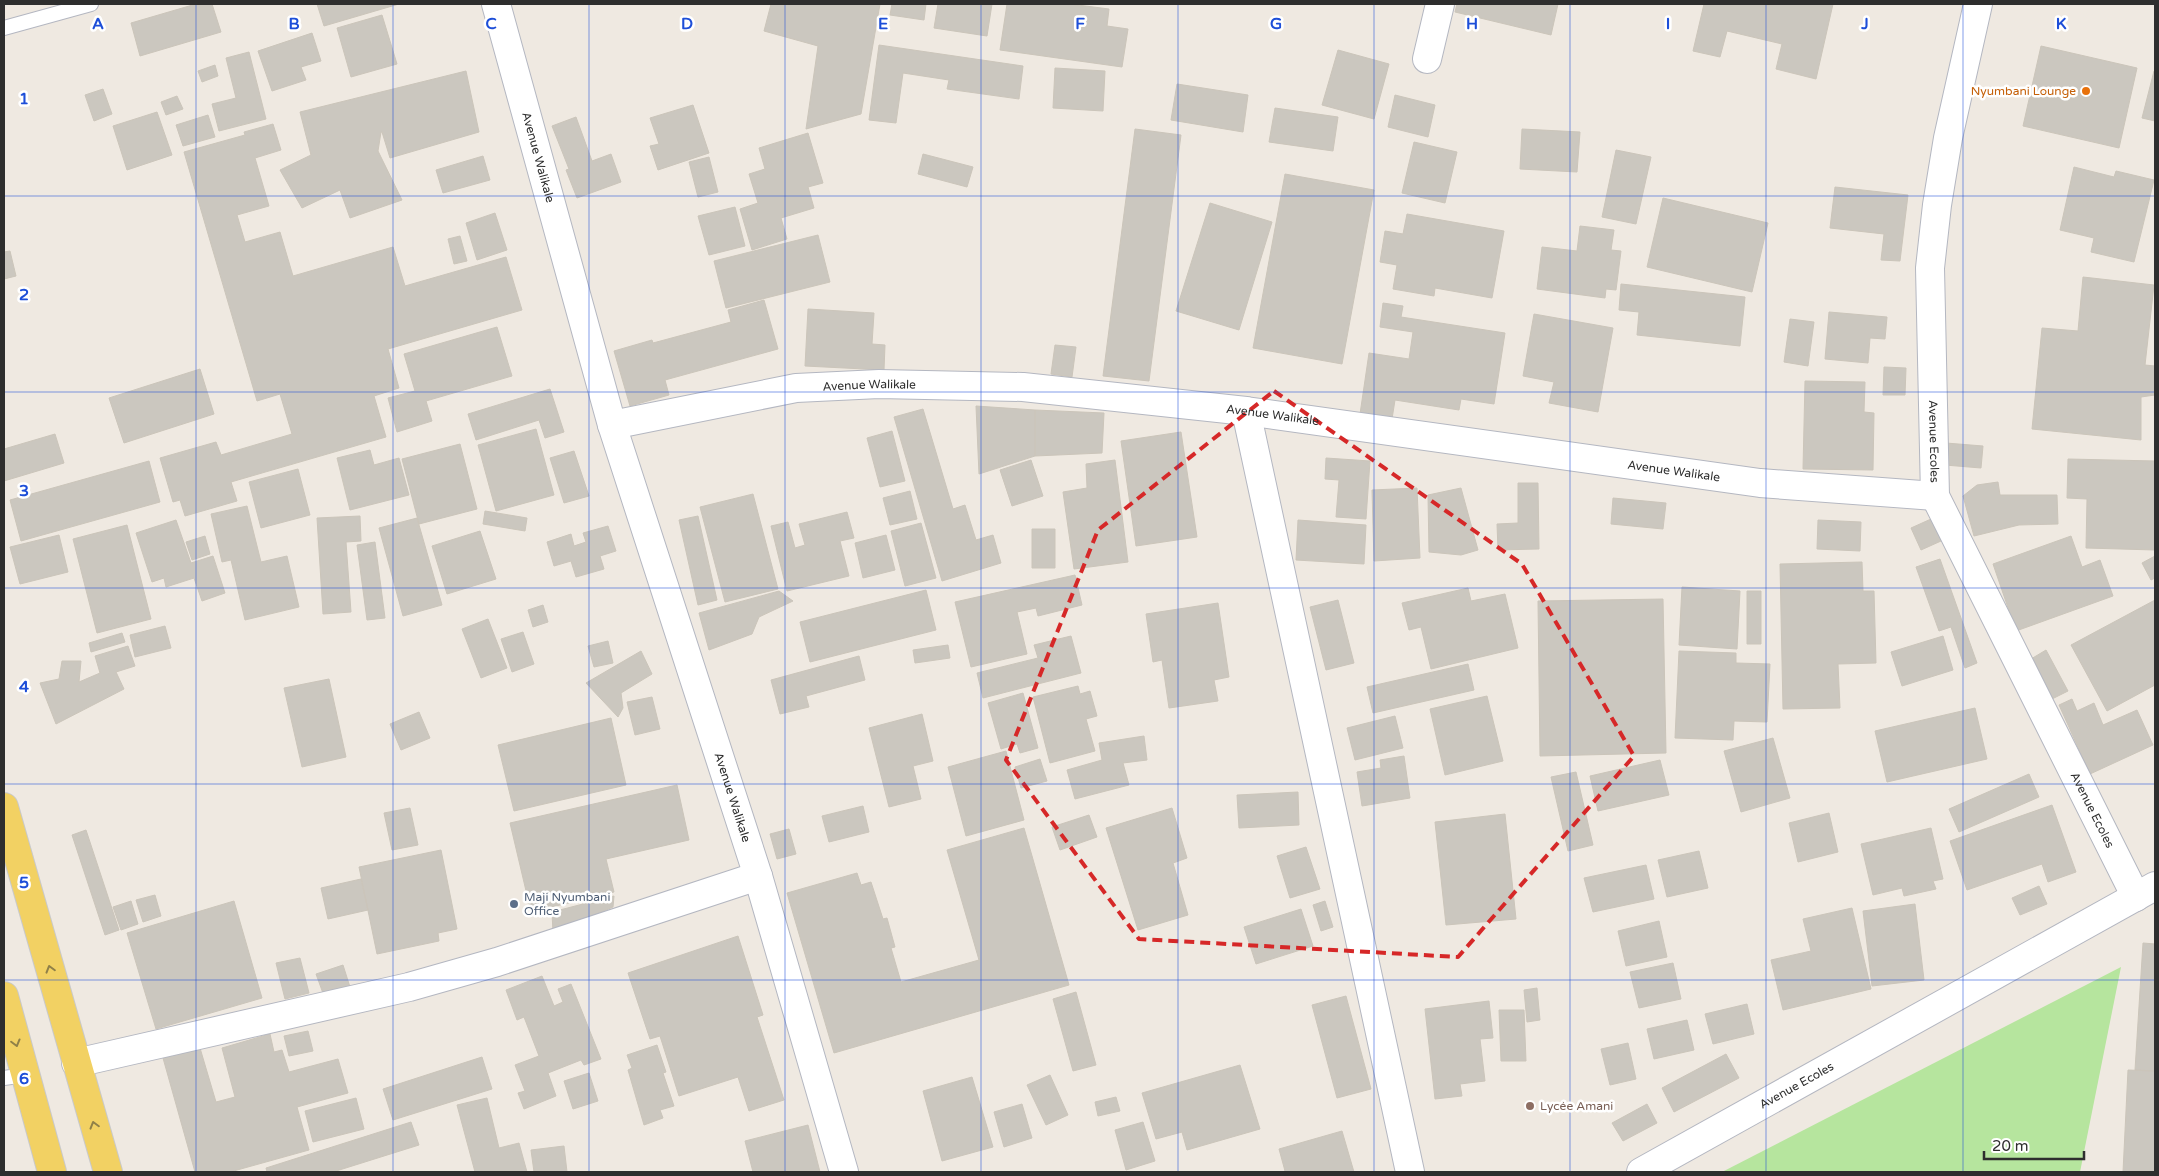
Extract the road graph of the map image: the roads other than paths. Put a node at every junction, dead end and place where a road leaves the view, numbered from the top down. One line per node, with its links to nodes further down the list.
1 (91, 4): 5 (lane)
2 (496, 4): 8 (street, Avenue Walikale)
3 (1440, 4): 6 (street)
4 (1978, 4): 9 (street, Avenue Ecoles)
5 (4, 28)
6 (1427, 59)
7 (1246, 411): 8 (street, Avenue Walikale); 9 (street, Avenue Walikale); 19 (street)
8 (612, 425): 11 (street, Avenue Walikale)
9 (1935, 496): 12 (street, Avenue Ecoles)
10 (4, 807): 14 (main road, one-way to 10)
11 (758, 876): 14 (street); 18 (street, Avenue Walikale)
12 (2145, 892): 20 (street, Avenue Ecoles)
13 (4, 996): 15 (main road, one-way to 15)
14 (76, 1063): 17 (main road, one-way to 14)
15 (14, 1077): 16 (main road)
16 (52, 1172)
17 (108, 1172)
18 (844, 1172)
19 (1410, 1172)
20 (1641, 1172)

